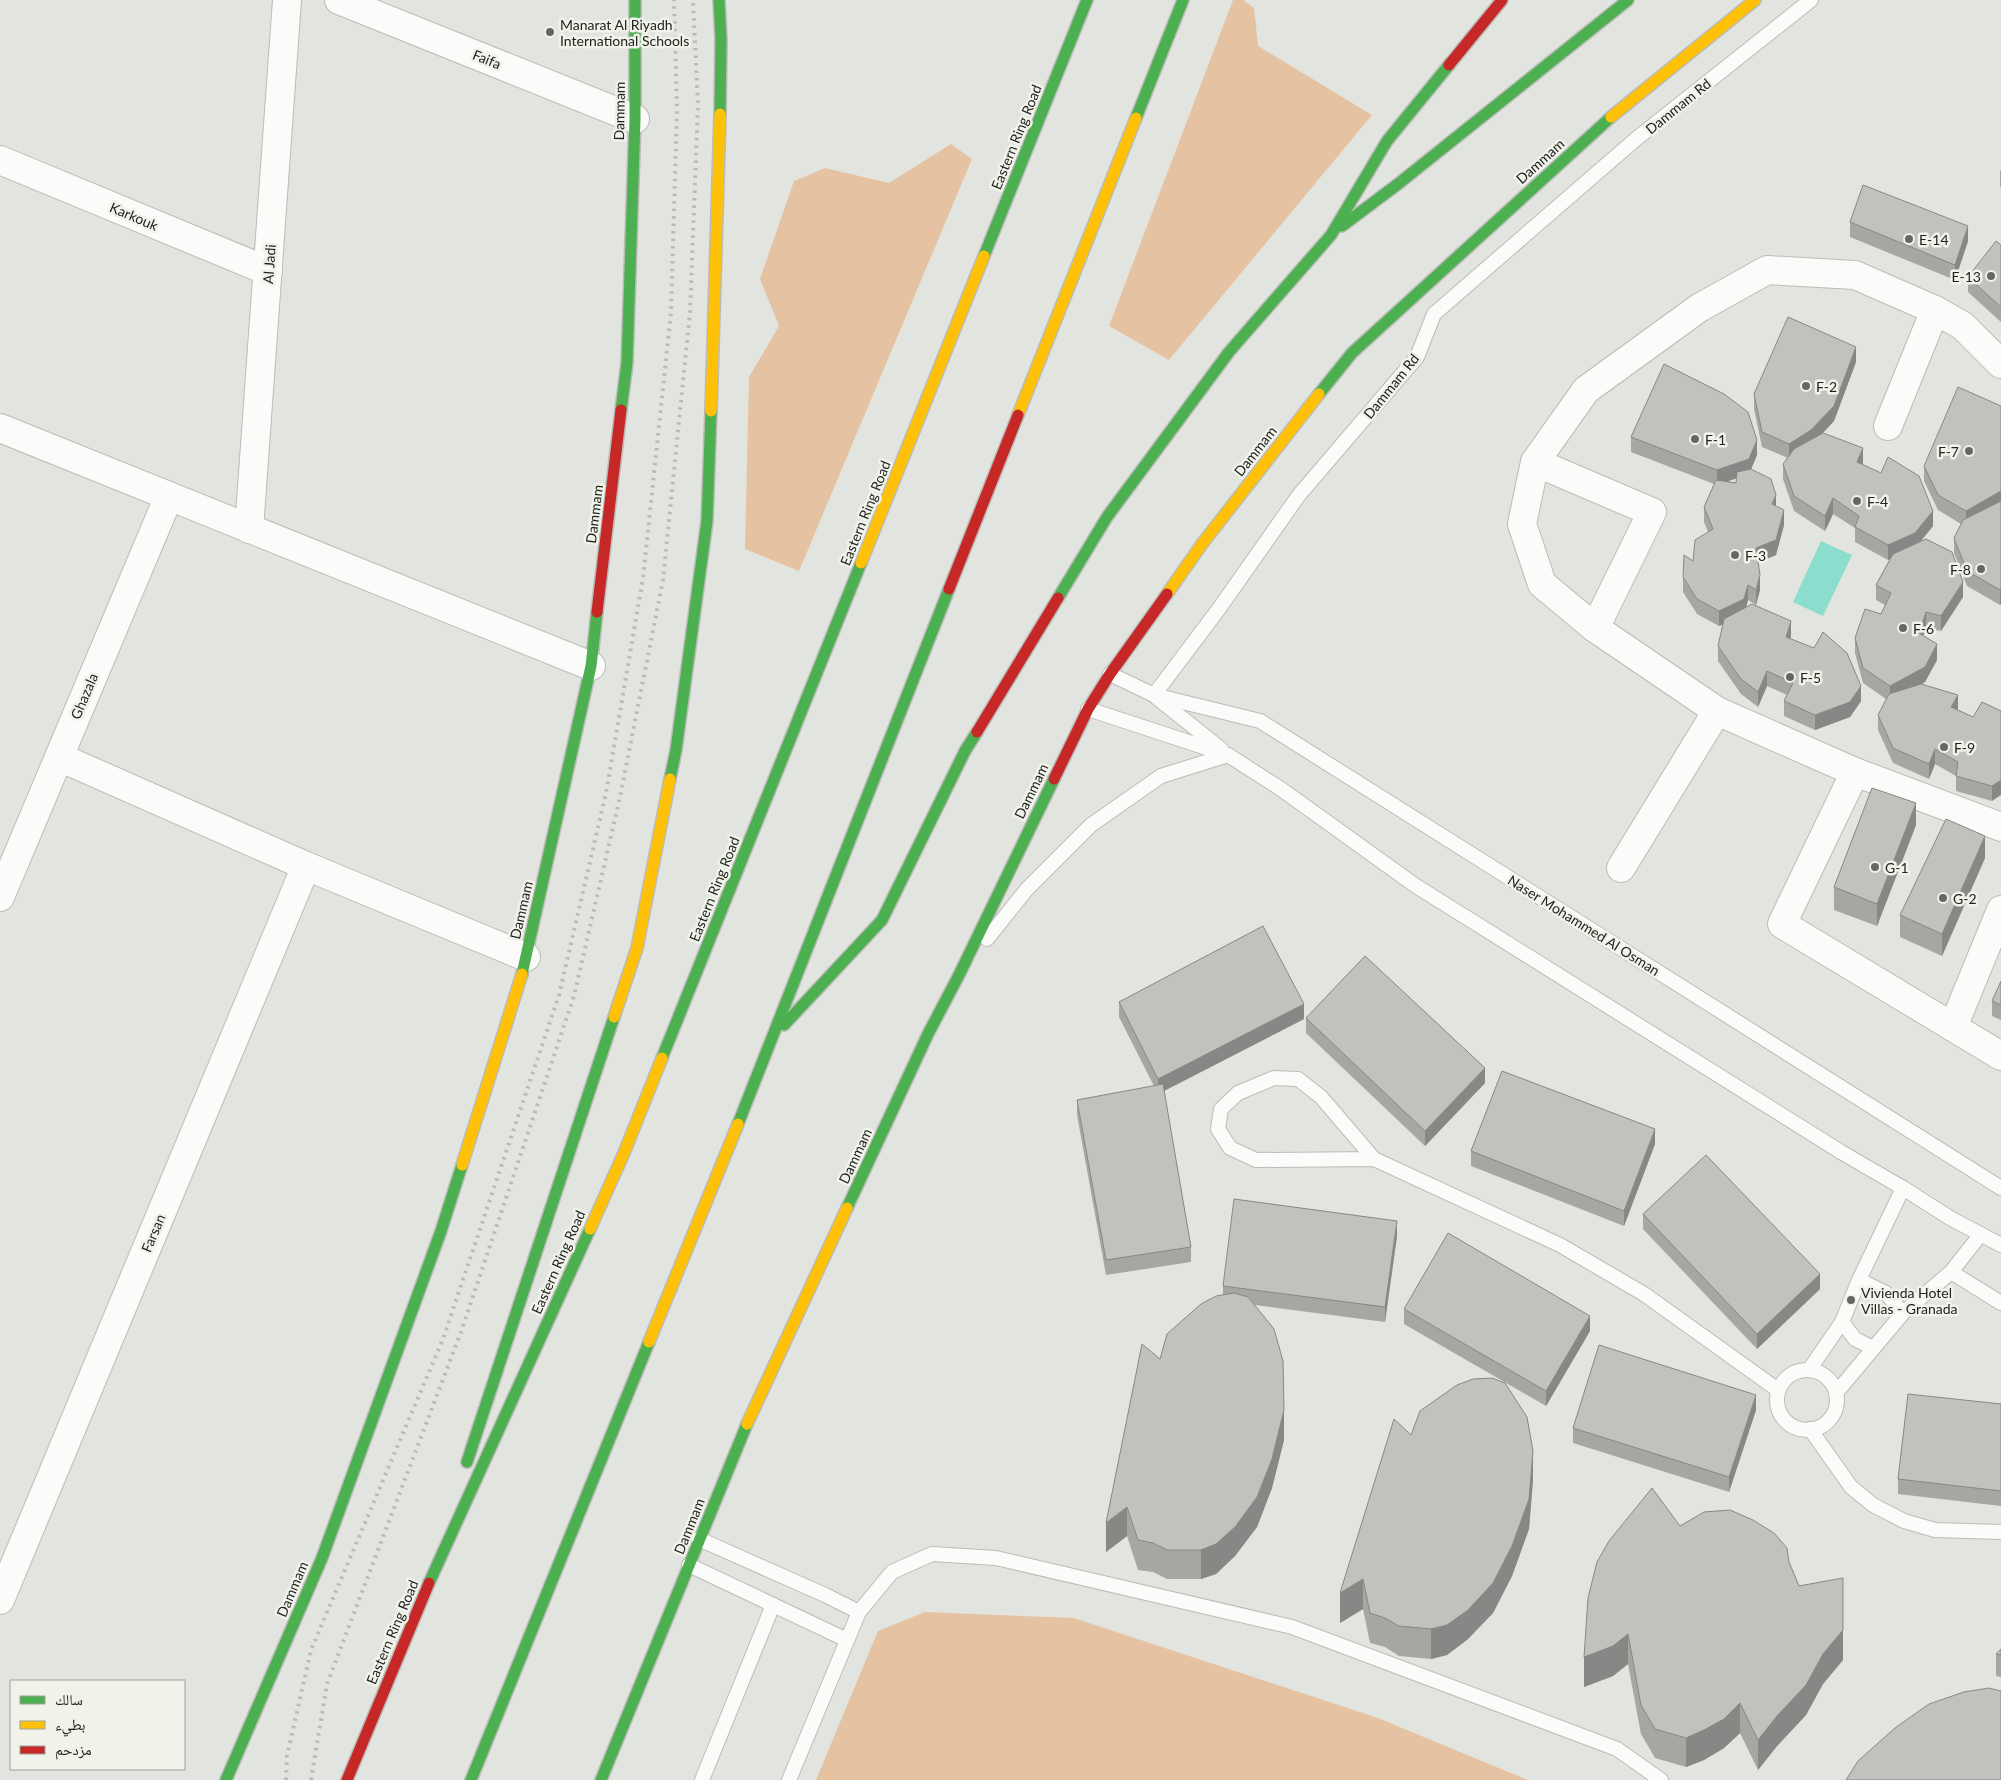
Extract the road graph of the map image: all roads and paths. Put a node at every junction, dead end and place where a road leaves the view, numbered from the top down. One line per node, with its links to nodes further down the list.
1 (287, 0): 14 (street, Al Jadi)
2 (339, 0): 11 (street, Faifa)
3 (635, 0): 11 (main road, Dammam)
4 (719, 0): 56 (main road)
5 (1087, 0): 61 (main road, Eastern Ring Road)
6 (1183, 0): 39 (main road)
7 (1502, 0): 13 (main road)
8 (1628, 0): 13 (main road)
9 (1755, 0): 24 (main road, Dammam)
10 (1811, 0): 25 (lane, Dammam Rd)
11 (635, 119): 23 (main road, Dammam)
12 (0, 160): 14 (street, Karkouk)
13 (1331, 235): 39 (main road)
14 (268, 272): 21 (street, Al Jadi)
15 (1935, 310): 16 (street); 17 (street); 19 (street)
16 (2001, 364)
17 (1888, 426)
18 (0, 428): 20 (street)
19 (1536, 462): 22 (street); 22 (street)
20 (169, 496): 21 (street); 29 (street, Ghazala)
21 (249, 529): 23 (street)
22 (1595, 628): 27 (street)
23 (591, 666): 36 (main road, Dammam)
24 (1110, 674): 25 (lane); 26 (main road, Dammam)
25 (1154, 695): 28 (lane); 43 (lane, Naser Mohammed Al Osman)
26 (1088, 708): 28 (lane); 37 (main road, Dammam)
27 (1717, 711): 30 (street); 33 (street)
28 (1228, 755): 37 (lane); 42 (lane)
29 (59, 757): 32 (street); 34 (street, Ghazala)
30 (1855, 772): 31 (street); 38 (street)
31 (2001, 827)
32 (306, 866): 36 (street); 62 (street, Farsan)
33 (1621, 868)
34 (0, 898)
35 (2001, 910): 38 (street)
36 (526, 957): 66 (main road, Dammam)
37 (959, 975): 59 (main road, Dammam)
38 (1953, 1027): 40 (street)
39 (773, 1037): 68 (main road)
40 (2001, 1056)
41 (1374, 1159): 41 (lane); 53 (lane)
42 (1903, 1188): 44 (lane); 47 (lane)
43 (2001, 1188)
44 (1981, 1234): 45 (lane); 46 (lane)
45 (2001, 1245)
46 (1951, 1272): 48 (lane); 49 (lane)
47 (1859, 1280): 49 (lane); 50 (lane)
48 (2001, 1302)
49 (1903, 1313): 51 (lane)
50 (1842, 1322): 51 (lane); 52 (lane)
51 (1873, 1348): 54 (lane)
52 (1809, 1370): 53 (lane); 54 (lane)
53 (1778, 1390): 55 (lane)
54 (1836, 1393): 55 (lane)
55 (1810, 1429): 58 (lane)
56 (463, 1474)
57 (457, 1492): 61 (main road)
58 (2001, 1532)
59 (699, 1539): 60 (main road, Dammam); 64 (lane)
60 (689, 1565): 63 (lane); 69 (main road, Dammam)
61 (423, 1596): 67 (main road, Eastern Ring Road)
62 (0, 1600)
63 (772, 1609): 65 (lane); 70 (lane)
64 (859, 1612): 65 (lane); 72 (lane)
65 (847, 1640): 71 (lane)
66 (226, 1780)
67 (347, 1780)
68 (471, 1780)
69 (601, 1780)
70 (702, 1780)
71 (789, 1780)
72 (1661, 1780)

